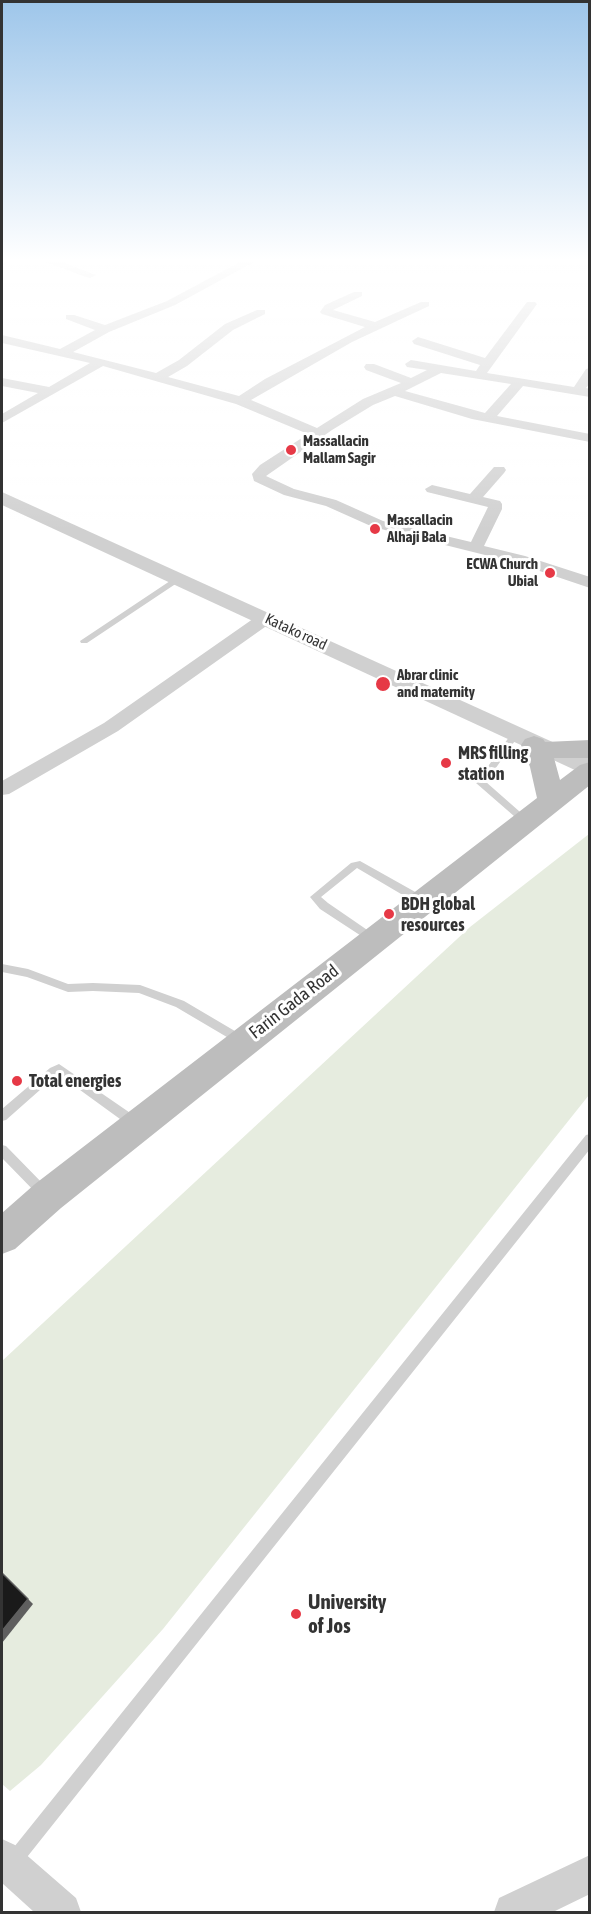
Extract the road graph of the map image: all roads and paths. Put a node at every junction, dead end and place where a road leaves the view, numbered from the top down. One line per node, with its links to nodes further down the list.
1 (55, 351): 7 (street)
2 (65, 351): 7 (street)
3 (198, 351): 14 (street)
4 (328, 351): 21 (street)
5 (440, 351): 12 (street)
6 (496, 351): 12 (street)
7 (62, 353): 8 (street)
8 (101, 362): 14 (street); 18 (street)
9 (411, 364): 11 (street)
10 (370, 367): 17 (street)
11 (439, 369): 12 (street); 17 (street)
12 (483, 369): 16 (street)
13 (590, 372): 20 (street)
14 (157, 378): 21 (street)
15 (2, 382): 18 (street)
16 (520, 382): 20 (street); 22 (street)
17 (412, 383): 19 (street)
18 (51, 391): 23 (street)
19 (394, 392): 22 (street); 24 (street)
20 (584, 392)
21 (241, 401): 24 (street)
22 (488, 418): 25 (street)
23 (2, 419)
24 (318, 433): 30 (street)
25 (590, 438)
26 (499, 470): 29 (street)
27 (432, 489): 29 (street)
28 (2, 498): 31 (street, Katako road)
29 (474, 498): 30 (street)
30 (476, 548): 32 (street)
31 (179, 579): 33 (street, Katako road); 34 (lane)
32 (590, 583)
33 (266, 618): 35 (street, Katako road); 38 (street)
34 (84, 641)
35 (532, 743): 36 (main road); 37 (street, Katako road); 39 (main road); 40 (lane)
36 (590, 749)
37 (590, 770): 39 (main road, Farin Gada Road)
38 (2, 789)
39 (551, 801): 40 (main road, Farin Gada Road)
40 (525, 821): 41 (main road, Farin Gada Road)
41 (423, 902): 42 (main road, Farin Gada Road); 42 (lane)
42 (374, 940): 44 (main road, Farin Gada Road)
43 (2, 968): 44 (lane)
44 (244, 1042): 46 (main road, Farin Gada Road)
45 (2, 1116): 46 (lane)
46 (138, 1125): 49 (main road, Farin Gada Road)
47 (590, 1139): 51 (lane)
48 (2, 1150): 49 (lane)
49 (48, 1196): 50 (main road, Farin Gada Road)
50 (2, 1237)
51 (4, 1866): 53 (street)
52 (590, 1874): 54 (street)
53 (62, 1912)
54 (513, 1912)

